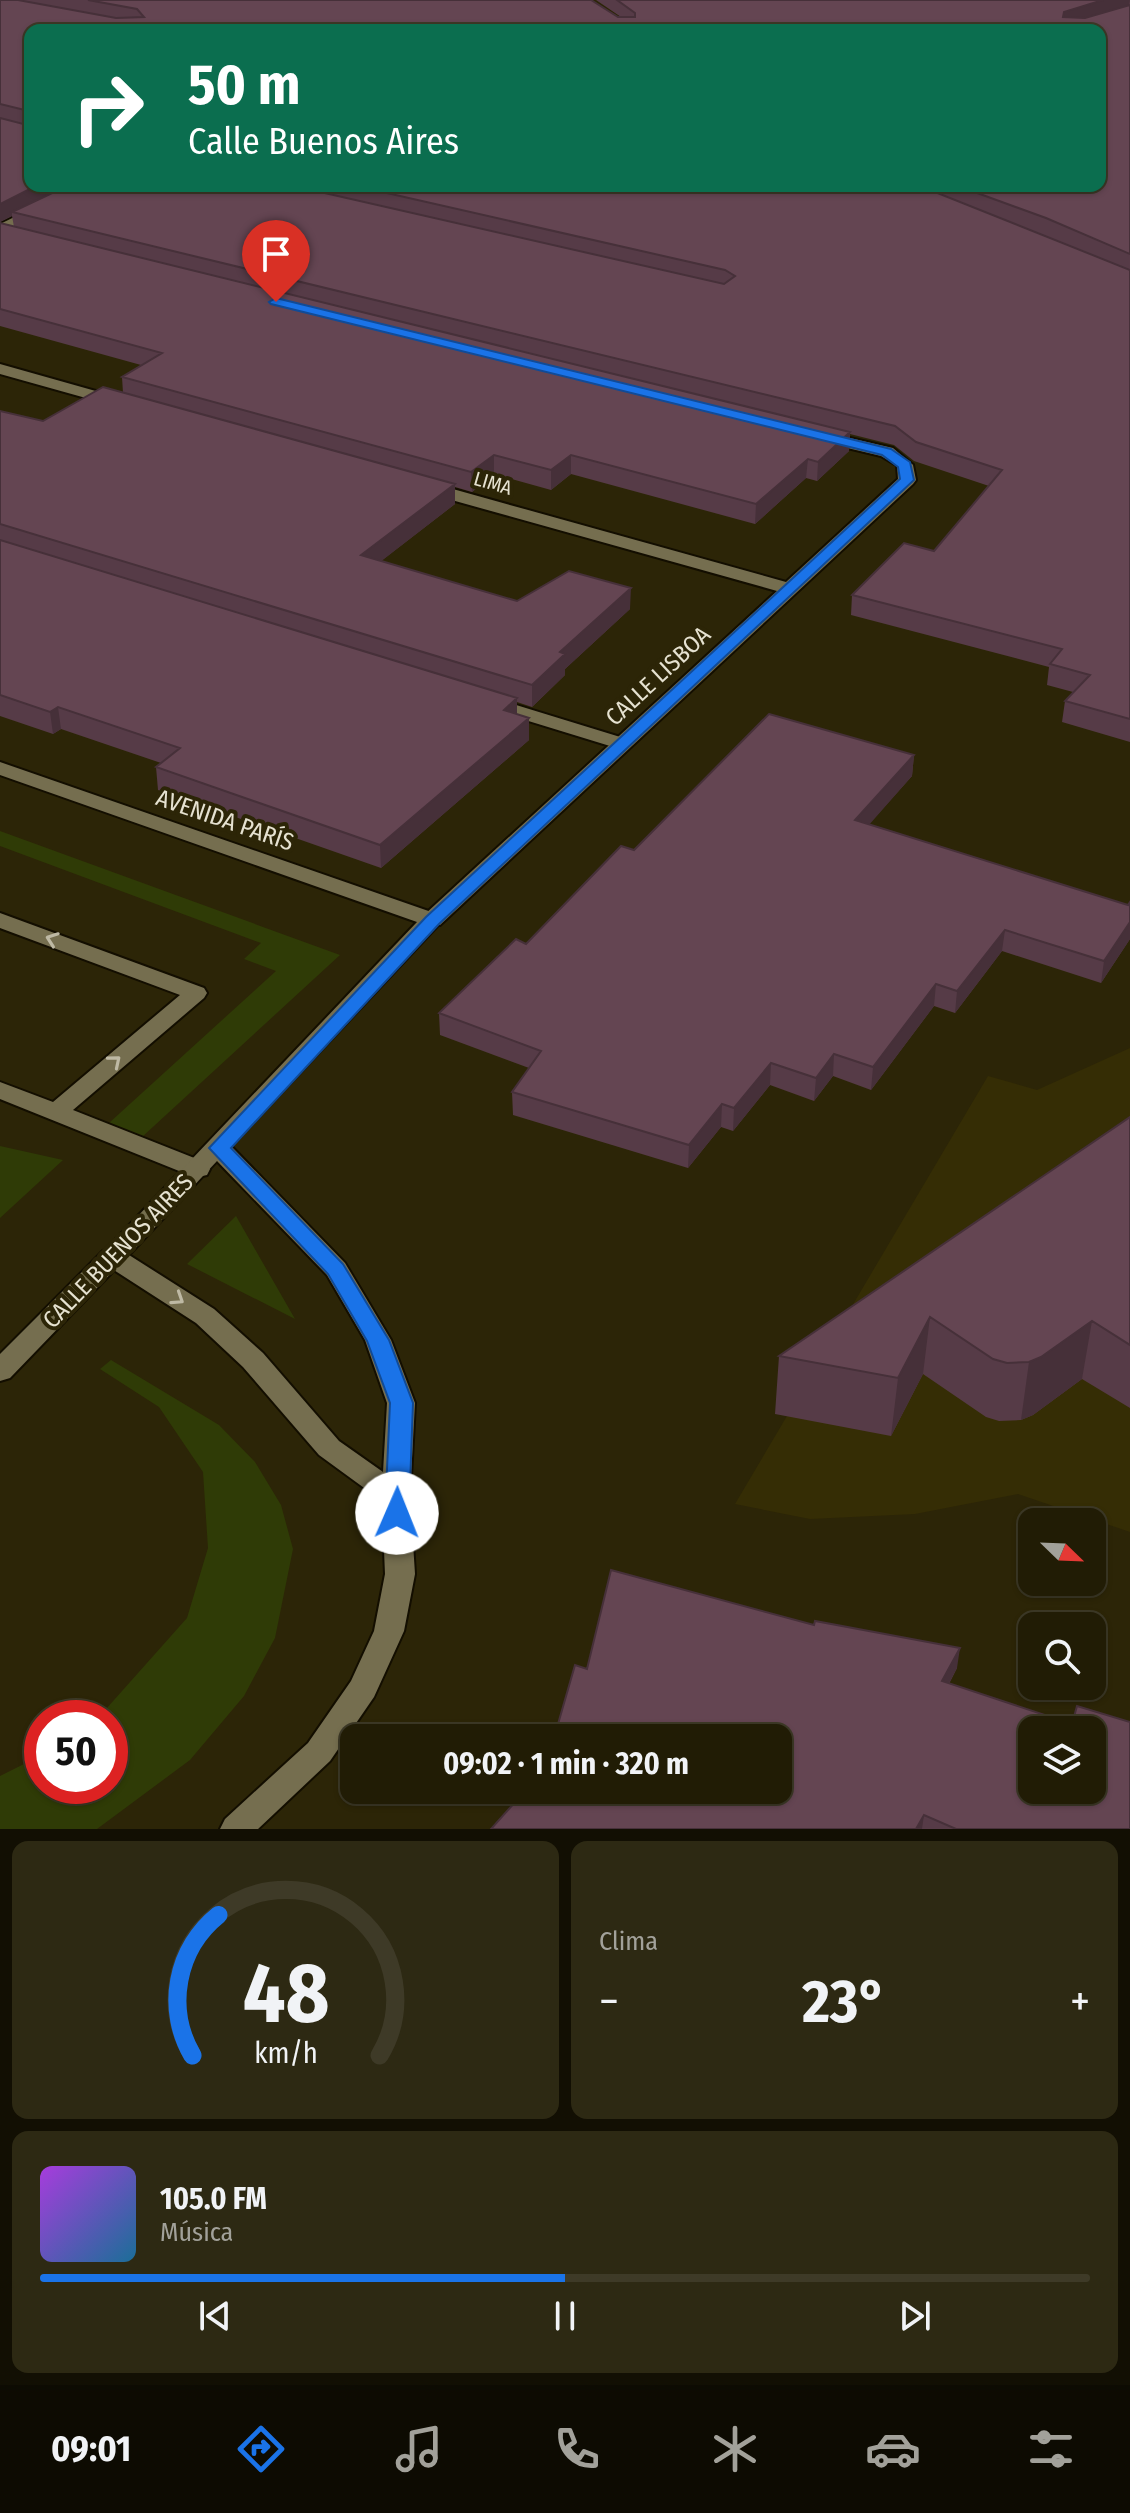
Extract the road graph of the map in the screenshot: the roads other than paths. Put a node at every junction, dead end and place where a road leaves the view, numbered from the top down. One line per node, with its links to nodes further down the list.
1 (78, 192): 2 (street)
2 (5, 233)
3 (0, 369): 4 (street)
4 (137, 407)
5 (810, 433): 7 (street, CALLE LISBOA)
6 (410, 483): 7 (street, LIMA)
7 (790, 589): 9 (street, CALLE LISBOA)
8 (471, 697): 9 (street)
9 (623, 744): 12 (street, CALLE LISBOA)
10 (0, 768): 12 (street, AVENIDA PARÍS)
11 (0, 920): 14 (street, one-way to 11)
12 (432, 920): 15 (street, CALLE BUENOS AIRES)
13 (0, 1090): 14 (street)
14 (56, 1112): 16 (street)
15 (219, 1148): 16 (street, CALLE BUENOS AIRES); 19 (street)
16 (198, 1169): 17 (street, CALLE BUENOS AIRES)
17 (112, 1257): 18 (street, CALLE BUENOS AIRES); 19 (street, one-way to 19)
18 (0, 1371)
19 (396, 1496): 20 (street)
20 (236, 1829)

